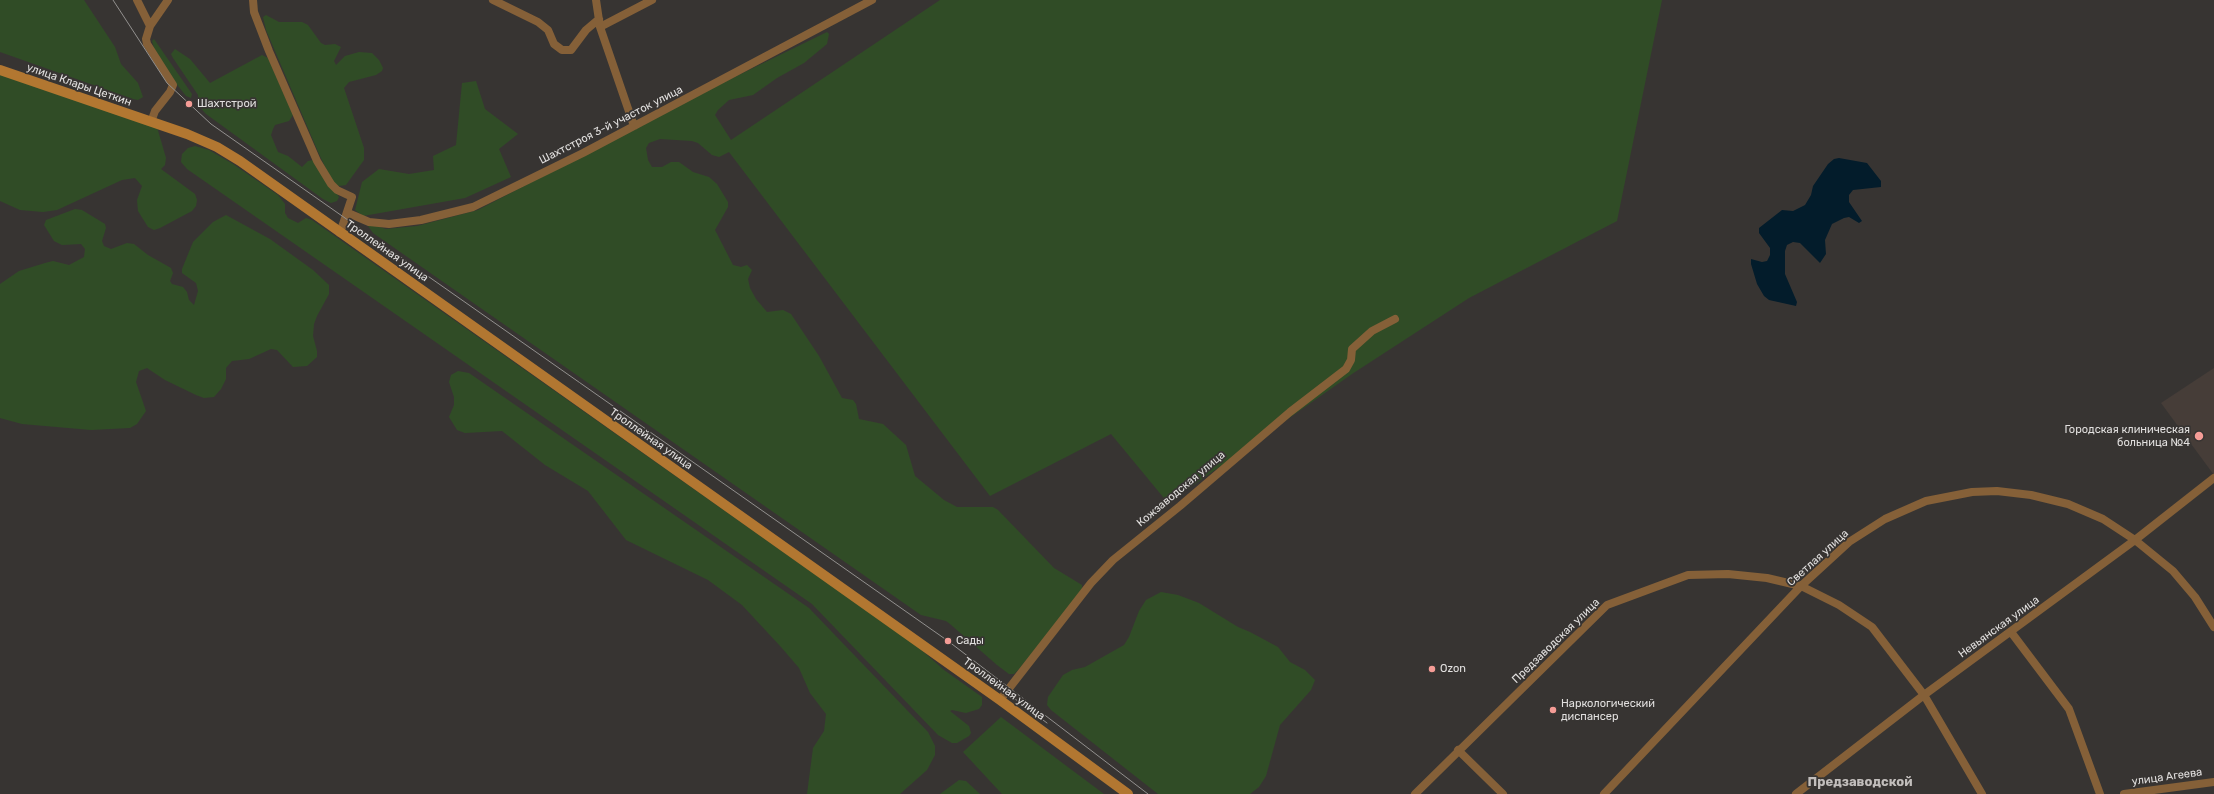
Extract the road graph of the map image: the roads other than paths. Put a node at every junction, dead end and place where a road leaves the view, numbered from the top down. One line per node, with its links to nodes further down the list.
1 (137, 0): 9 (street)
2 (168, 0): 9 (street)
3 (253, 0): 13 (street)
4 (493, 0): 8 (street)
5 (596, 0): 8 (street)
6 (652, 0): 8 (street)
7 (872, 0): 12 (street, Шахтстроя 3-й участок улица)
8 (599, 23): 12 (street)
9 (150, 26): 11 (street)
10 (0, 70): 11 (street, улица Клары Цеткин)
11 (150, 122): 14 (street, Троллейная улица)
12 (634, 126): 13 (street, Шахтстроя 3-й участок улица)
13 (348, 213): 14 (street)
14 (340, 233): 22 (street, Троллейная улица)
15 (1395, 319): 22 (street, Кожзаводская улица)
16 (2214, 478): 17 (street, Невьянская улица)
17 (2135, 540): 18 (street, Светлая улица); 19 (street, Светлая улица); 20 (street, Невьянская улица)
18 (1801, 586): 21 (street, Предзаводская улица); 23 (street, Предзаводская улица); 28 (street, Светлая улица)
19 (2214, 627)
20 (2011, 632): 21 (street, Невьянская улица); 31 (street)
21 (1924, 695): 29 (street, Невьянская улица); 30 (street, Предзаводская улица)
22 (1000, 700): 25 (street, Троллейная улица)
23 (1458, 750): 26 (street, Предзаводская улица); 27 (street)
24 (2214, 782): 32 (street, улица Агеева)
25 (1128, 794)
26 (1415, 794)
27 (1503, 794)
28 (1604, 794)
29 (1796, 794)
30 (1982, 794)
31 (2100, 794)
32 (2124, 794)

